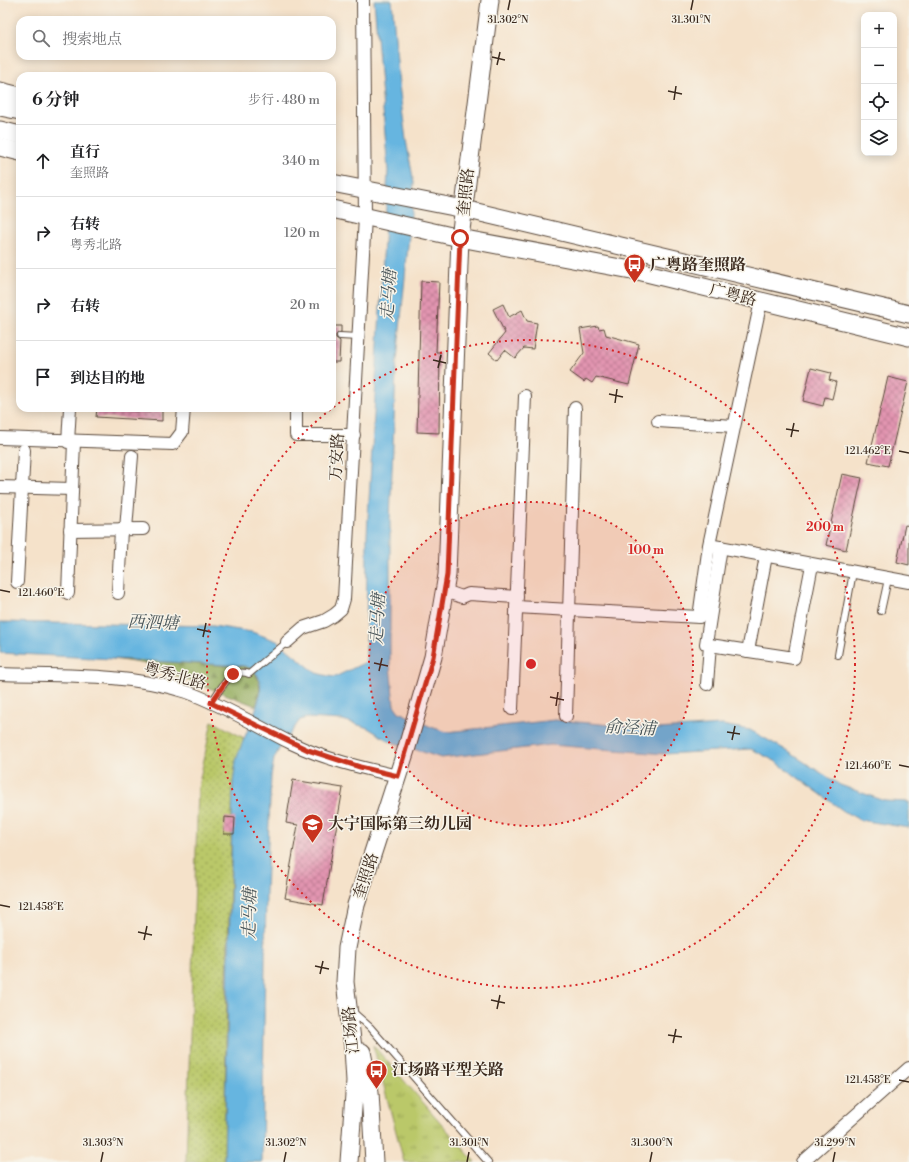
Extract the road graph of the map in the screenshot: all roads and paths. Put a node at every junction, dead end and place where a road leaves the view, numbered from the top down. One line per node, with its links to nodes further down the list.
1 (363, 0): 12 (street, 万安路)
2 (490, 0): 13 (main road, 奎照路)
3 (0, 92): 4 (main road)
4 (16, 95)
5 (0, 107): 6 (main road)
6 (16, 110)
7 (0, 130): 8 (main road)
8 (16, 134)
9 (0, 147): 10 (main road)
10 (16, 151)
11 (336, 184): 12 (main road)
12 (371, 191): 13 (main road, 广粤路); 15 (street, 万安路)
13 (464, 209): 16 (main road, 奎照路); 18 (main road, 广粤路)
14 (336, 210): 15 (main road)
15 (371, 218): 16 (main road, 广粤路); 21 (street, 万安路)
16 (460, 238): 17 (main road, 广粤路); 47 (main road, 奎照路)
17 (761, 301): 20 (main road, 广粤路); 28 (street)
18 (909, 314)
19 (340, 336): 21 (lane)
20 (909, 337)
21 (358, 338): 29 (street, 万安路)
22 (525, 396): 50 (street)
23 (575, 408): 51 (street)
24 (70, 412): 31 (street)
25 (184, 412): 31 (street)
26 (296, 412): 29 (street)
27 (658, 421): 28 (street)
28 (734, 426): 40 (street)
29 (354, 435): 53 (street, 万安路)
30 (0, 438): 31 (street)
31 (71, 442): 36 (street)
32 (24, 450): 35 (street)
33 (132, 456): 37 (street)
34 (0, 487): 35 (street)
35 (23, 488): 36 (street); 45 (street)
36 (72, 489): 39 (street)
37 (124, 529): 38 (street); 39 (street); 49 (street)
38 (143, 529)
39 (70, 530): 48 (street)
40 (715, 546): 41 (street); 51 (street); 54 (street)
41 (766, 556): 42 (street); 55 (street)
42 (812, 565): 43 (street); 55 (street)
43 (853, 572): 44 (street); 56 (lane)
44 (888, 579): 46 (street); 52 (lane)
45 (17, 582)
46 (909, 582)
47 (444, 591): 50 (street); 62 (main road, 奎照路)
48 (68, 593)
49 (118, 593)
50 (517, 602): 51 (street); 60 (street)
51 (570, 610): 61 (street)
52 (881, 611)
53 (287, 642): 59 (lane, 万安路)
54 (710, 645): 55 (street); 58 (street)
55 (748, 651)
56 (838, 655)
57 (0, 674): 59 (street, 粤秀北路)
58 (708, 684)
59 (211, 703): 62 (street, 粤秀北路)
60 (512, 709)
61 (566, 716)
62 (398, 776): 63 (main road, 奎照路)
63 (349, 1003): 65 (main road, 江场路); 66 (main road, 江场路); 67 (lane)
64 (909, 1068): 68 (street)
65 (349, 1162)
66 (374, 1162)
67 (488, 1162)
68 (803, 1162)

